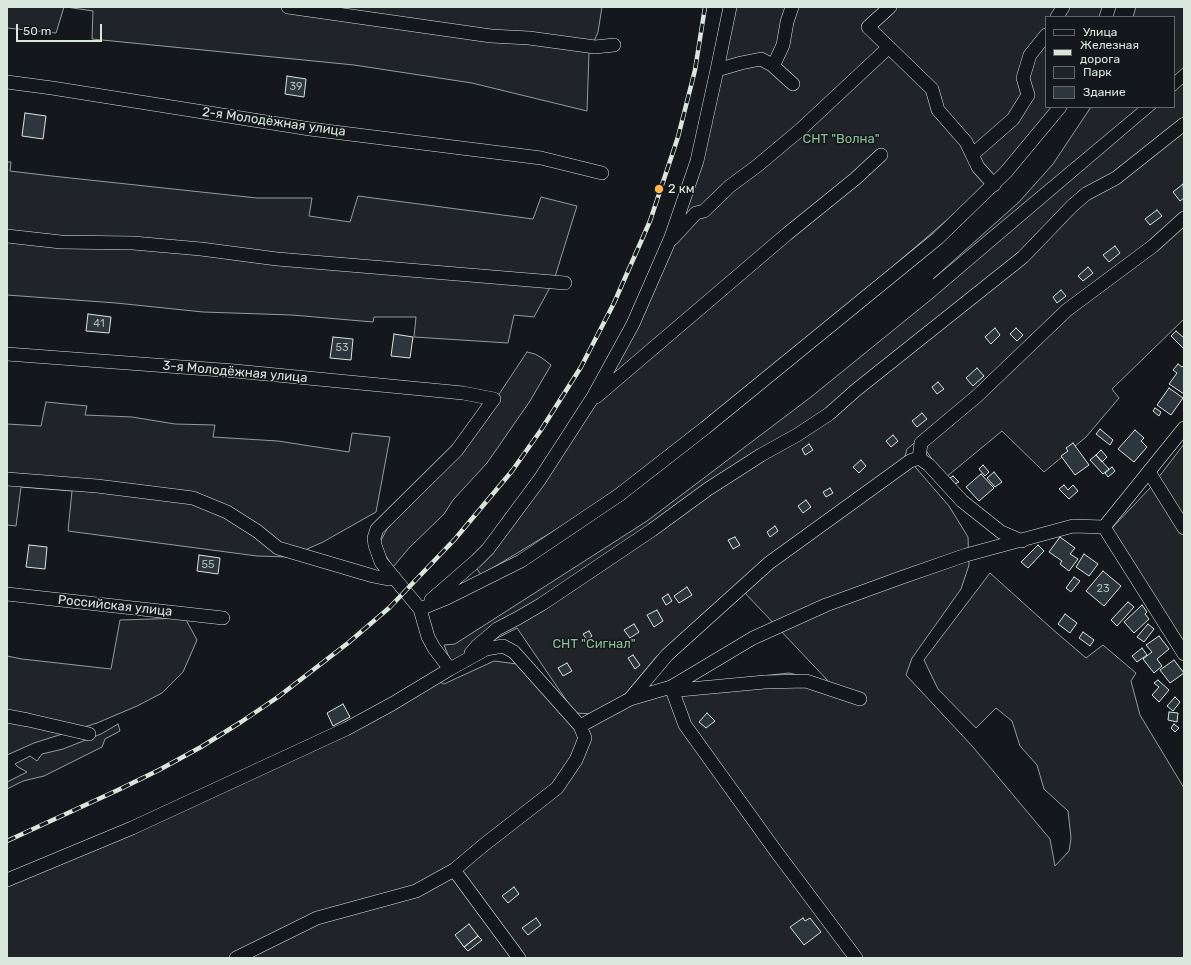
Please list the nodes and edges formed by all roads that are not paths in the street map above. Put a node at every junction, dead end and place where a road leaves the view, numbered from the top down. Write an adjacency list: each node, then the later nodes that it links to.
1 (288, 7): 8 (street)
2 (730, 7): 11 (street)
3 (792, 7): 10 (street)
4 (890, 7): 9 (street)
5 (1063, 7): 6 (street)
6 (1058, 16)
7 (1045, 36): 17 (street)
8 (614, 45)
9 (889, 47): 17 (street); 22 (street)
10 (772, 65): 11 (street); 13 (street)
11 (718, 70): 22 (street)
12 (7, 82): 18 (street, 2-я Молодёжная улица)
13 (793, 84)
14 (1059, 108): 19 (street)
15 (1184, 124): 38 (street)
16 (881, 155): 25 (street)
17 (972, 155): 19 (street)
18 (602, 173)
19 (994, 185): 35 (street)
20 (1184, 218): 27 (street)
21 (7, 236): 23 (street)
22 (668, 244): 25 (street)
23 (565, 283)
24 (7, 354): 33 (street, 3-я Молодёжная улица)
25 (589, 403): 35 (street)
26 (1184, 428): 28 (street)
27 (919, 458): 32 (street); 41 (street)
28 (1149, 472): 30 (street); 31 (street)
29 (7, 479): 33 (street)
30 (1104, 527): 32 (street); 37 (street)
31 (1184, 528)
32 (1022, 541): 40 (street)
33 (394, 578): 35 (street)
34 (7, 594): 36 (street, Российская улица)
35 (420, 609): 39 (street)
36 (223, 618)
37 (1184, 654)
38 (467, 660): 39 (street); 44 (street)
39 (450, 669): 47 (street)
40 (671, 687): 41 (street); 42 (street); 50 (street)
41 (630, 699): 44 (street)
42 (860, 699)
43 (7, 716): 45 (street)
44 (580, 726): 46 (street)
45 (89, 734)
46 (454, 870): 48 (street); 49 (street)
47 (7, 880)
48 (236, 958)
49 (519, 958)
50 (856, 958)

